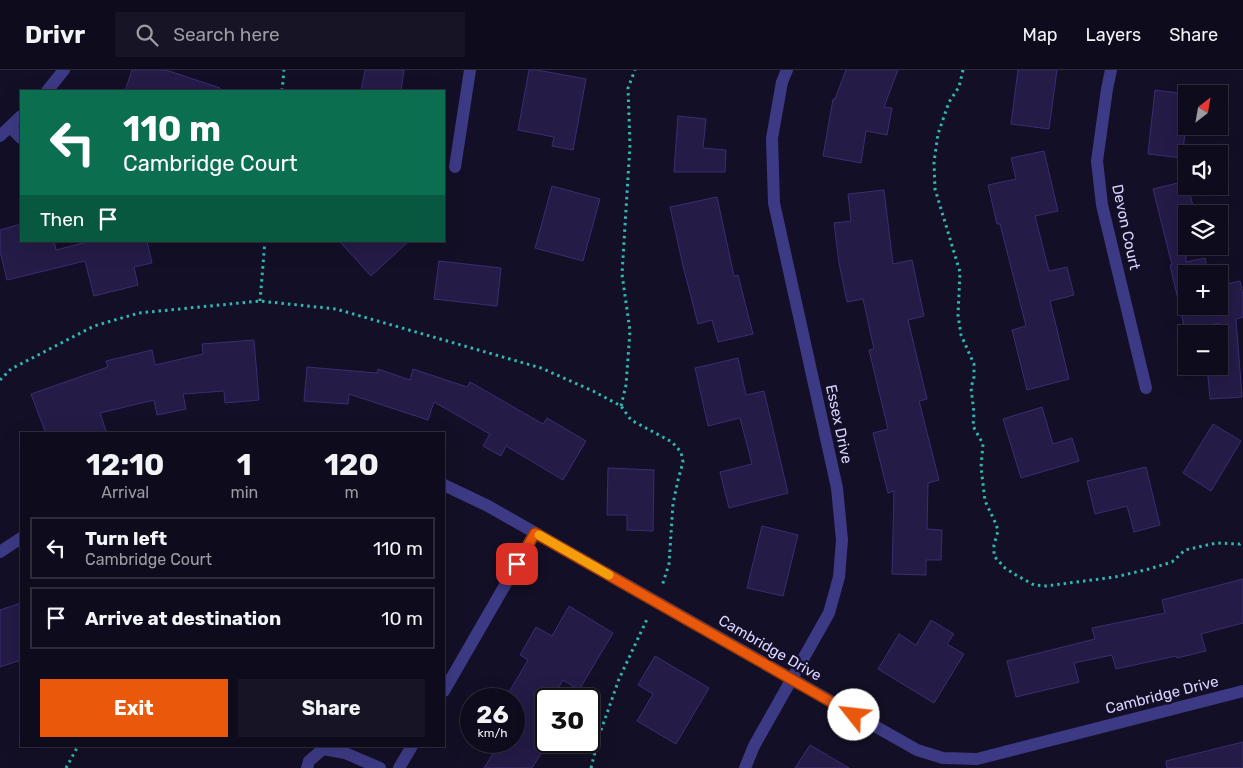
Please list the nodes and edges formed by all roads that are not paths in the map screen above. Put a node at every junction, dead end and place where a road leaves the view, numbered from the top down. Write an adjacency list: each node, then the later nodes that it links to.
1 (64, 70): 5 (street)
2 (470, 70): 10 (street)
3 (787, 70): 16 (street, Essex Drive)
4 (1111, 70): 11 (street, Devon Court)
5 (52, 89)
6 (20, 117): 7 (street)
7 (10, 127): 8 (street); 9 (street)
8 (0, 136)
9 (20, 137)
10 (455, 167)
11 (1146, 388)
12 (445, 485): 13 (street, Cambridge Drive)
13 (535, 533): 16 (street, Cambridge Drive); 17 (street)
14 (20, 539): 15 (street)
15 (0, 552)
16 (791, 680): 18 (street, Cambridge Drive); 23 (street, Essex Drive)
17 (445, 689)
18 (1243, 691)
19 (411, 747): 22 (street)
20 (308, 768): 21 (street)
21 (380, 768)
22 (399, 768)
23 (745, 768)

